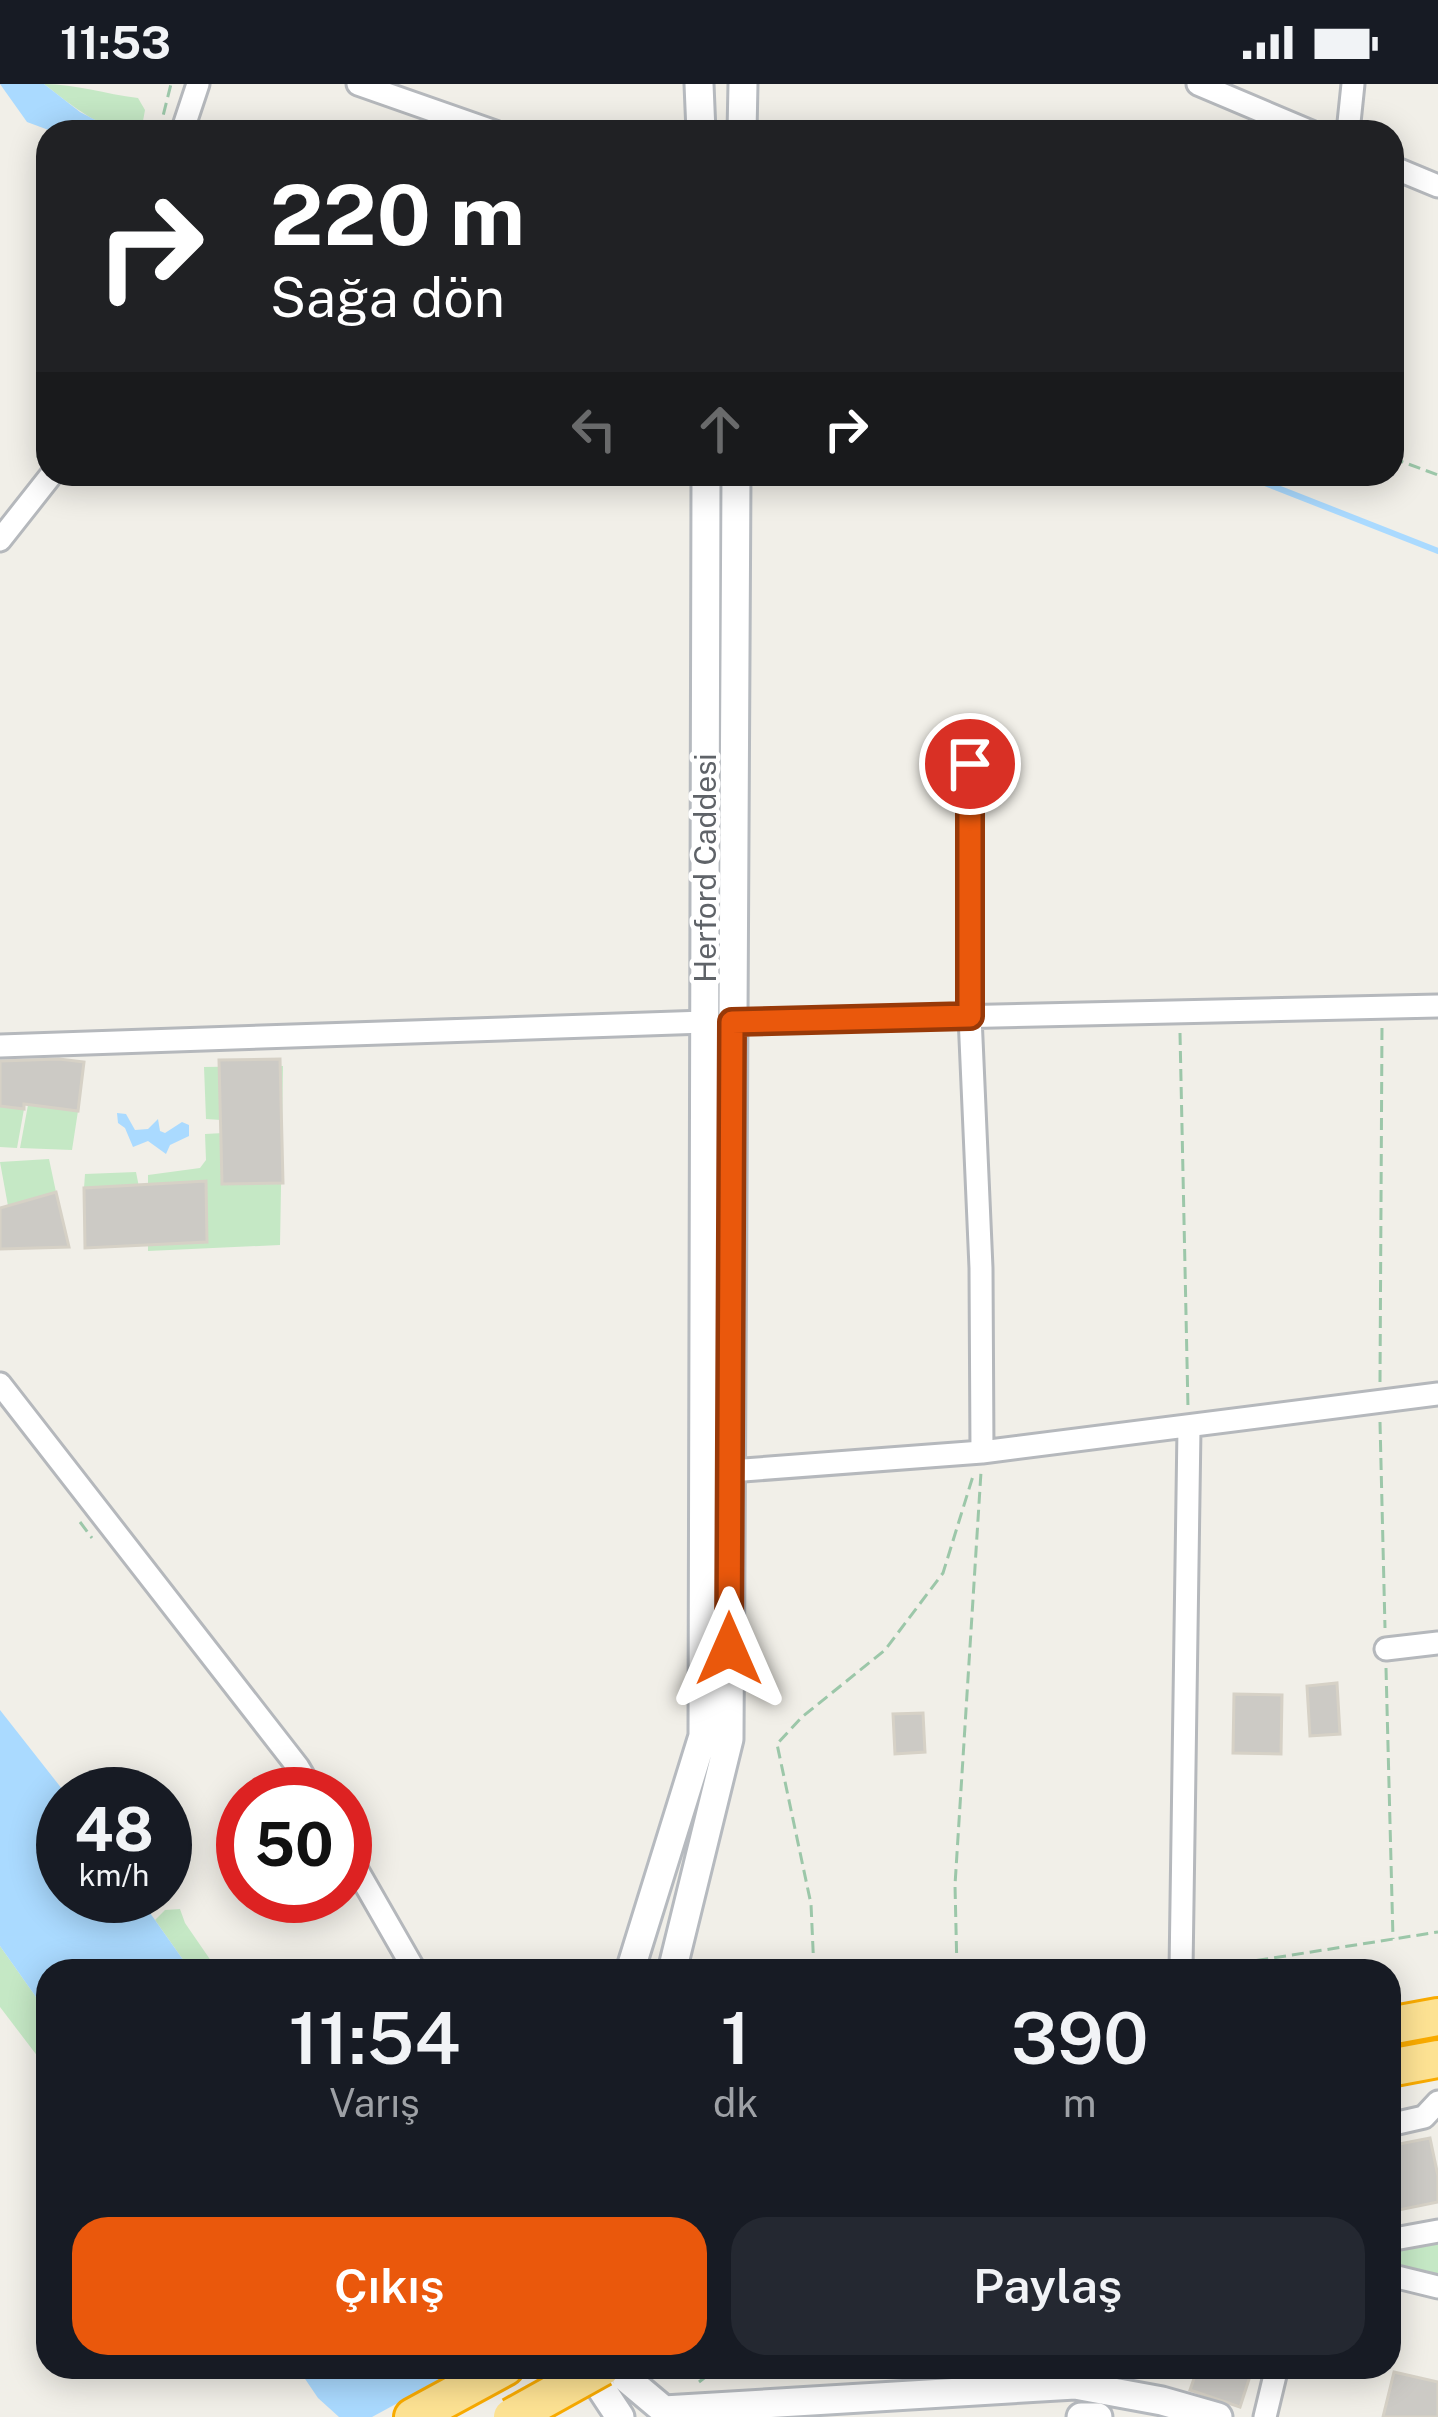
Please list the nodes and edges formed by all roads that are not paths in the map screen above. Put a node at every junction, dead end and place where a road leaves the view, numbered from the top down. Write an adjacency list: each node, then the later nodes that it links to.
1 (198, 84): 7 (street)
2 (358, 84): 8 (street)
3 (699, 84): 9 (main road)
4 (742, 84): 10 (main road)
5 (1198, 84): 11 (street)
6 (1354, 84): 12 (street)
7 (186, 120)
8 (461, 120)
9 (700, 120)
10 (742, 120)
11 (1283, 120)
12 (1350, 120)
13 (1404, 171): 14 (street)
14 (1438, 186)
15 (36, 483): 18 (street)
16 (706, 486): 22 (main road, Herford Caddesi)
17 (736, 486): 22 (main road, Herford Caddesi)
18 (0, 540)
19 (970, 764): 21 (street)
20 (1438, 1006): 21 (street)
21 (970, 1016): 22 (street); 27 (street)
22 (719, 1022): 23 (street); 28 (main road, Herford Caddesi); 34 (main road, Herford Caddesi)
23 (0, 1046)
24 (0, 1384): 31 (street)
25 (1438, 1394): 26 (street)
26 (1189, 1427): 27 (street); 36 (street)
27 (982, 1452): 28 (street)
28 (730, 1471): 35 (main road, Herford Caddesi)
29 (1438, 1642): 30 (street)
30 (1386, 1649)
31 (298, 1767)
32 (372, 1896): 33 (street)
33 (408, 1959)
34 (635, 1959)
35 (675, 1959)
36 (1185, 1959)
37 (1438, 2017): 38 (highway)
38 (1401, 2024)
39 (1401, 2068): 40 (highway)
40 (1436, 2069)
41 (1438, 2102): 42 (street)
42 (1401, 2122)
43 (1438, 2231): 44 (street)
44 (1401, 2238)
45 (1401, 2278): 46 (street)
46 (1438, 2287)
47 (483, 2379): 54 (highway)
48 (580, 2379): 55 (highway, bridge)
49 (595, 2379): 56 (main road)
50 (627, 2379): 51 (main road)
51 (1039, 2379)
52 (1085, 2379): 59 (main road)
53 (1274, 2379): 60 (street)
54 (413, 2417)
55 (512, 2417)
56 (620, 2417)
57 (1081, 2417): 58 (main road)
58 (1095, 2417)
59 (1219, 2417)
60 (1265, 2417)

